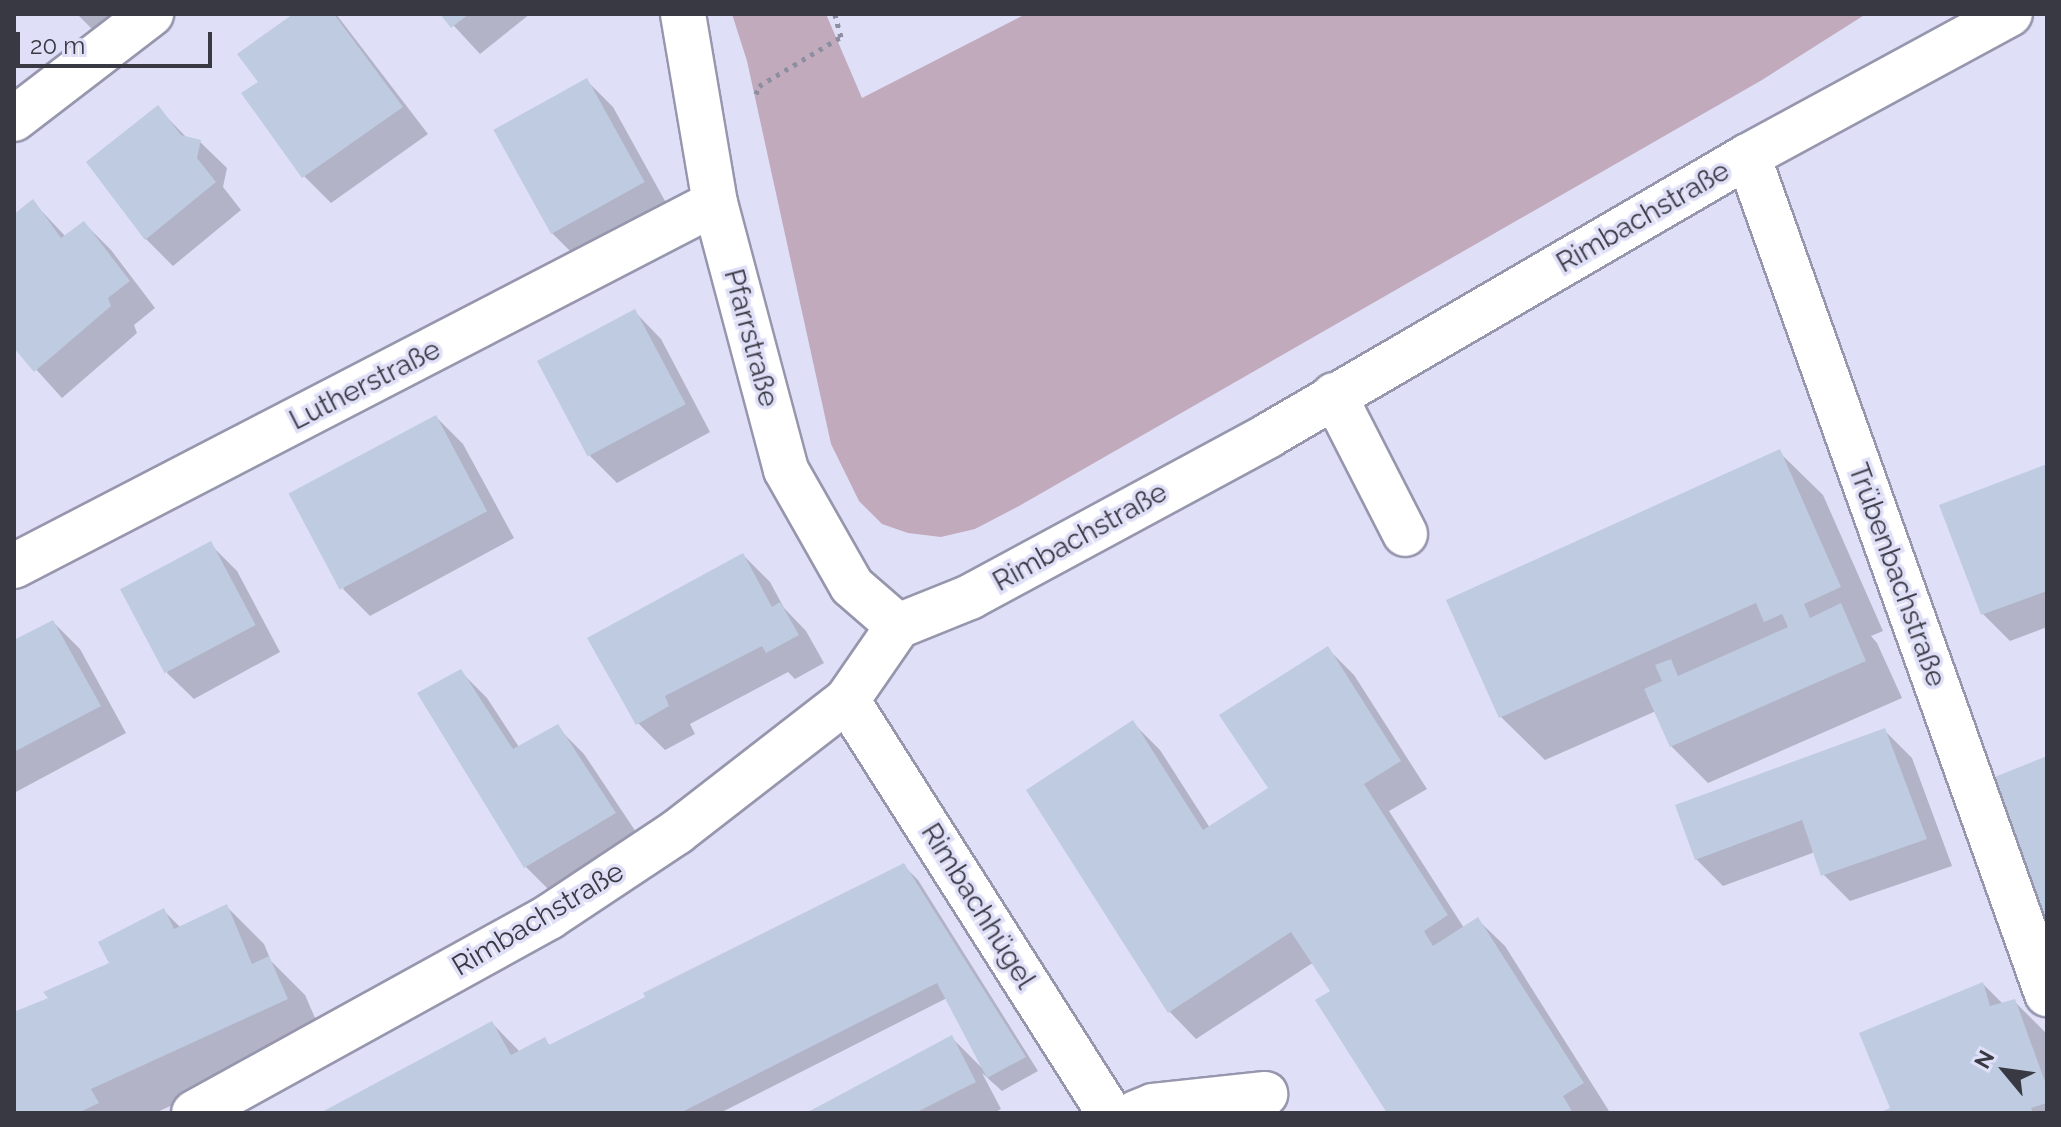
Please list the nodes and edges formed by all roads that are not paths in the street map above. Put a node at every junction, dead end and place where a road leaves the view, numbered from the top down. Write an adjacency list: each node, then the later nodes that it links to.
1 (151, 14): 4 (street)
2 (683, 14): 6 (street, Pfarrstraße)
3 (2010, 14): 5 (street, Rimbachstraße)
4 (14, 119)
5 (1748, 156): 7 (street, Rimbachstraße); 12 (street, Trübenbachstraße)
6 (715, 203): 9 (street, Lutherstraße); 10 (street, Pfarrstraße)
7 (1334, 395): 8 (street); 10 (street, Rimbachstraße)
8 (1405, 534)
9 (14, 566)
10 (898, 626): 11 (street, Rimbachstraße)
11 (847, 700): 14 (street, Rimbachstraße); 15 (street, Rimbachhügel)
12 (2047, 994)
13 (1265, 1094): 16 (street)
14 (194, 1113)
15 (1109, 1113)
16 (1136, 1113)

